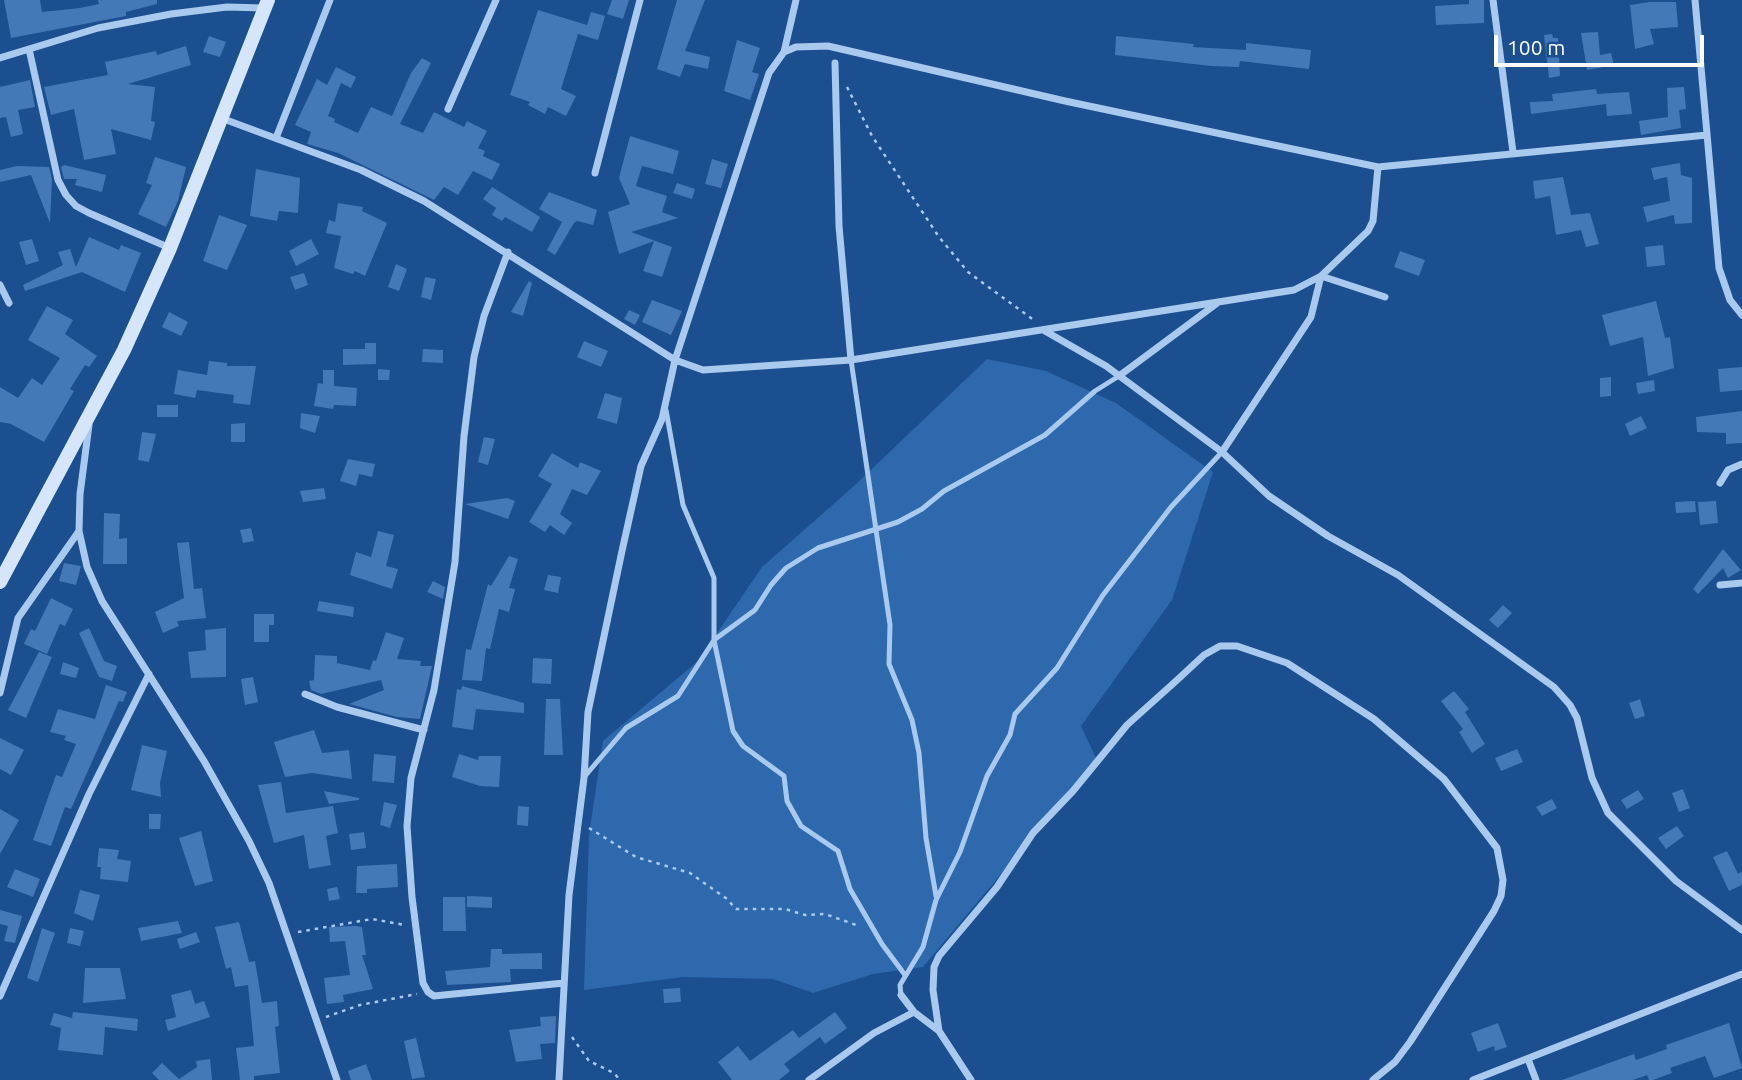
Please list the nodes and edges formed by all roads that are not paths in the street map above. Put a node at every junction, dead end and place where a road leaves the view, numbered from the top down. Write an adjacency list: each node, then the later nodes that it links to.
1 (330, 0): 15 (street)
2 (496, 0): 12 (street)
3 (640, 0): 18 (street)
4 (796, 0): 9 (street)
5 (1493, 0): 16 (street)
6 (1695, 0): 14 (street)
7 (267, 4): 8 (street); 13 (main road)
8 (29, 50): 10 (street); 19 (street)
9 (784, 52): 17 (street); 29 (street)
10 (0, 58)
11 (835, 63): 28 (street)
12 (448, 109)
13 (221, 118): 15 (street); 19 (main road)
14 (1707, 135): 16 (street); 26 (street)
15 (276, 138): 20 (street)
16 (1513, 152): 17 (street)
17 (1378, 167): 21 (street)
18 (595, 173)
19 (170, 248): 32 (main road)
20 (508, 252): 29 (street); 45 (street)
21 (1321, 276): 23 (street); 25 (street); 33 (street)
22 (0, 285): 24 (street)
23 (1385, 297)
24 (9, 303)
25 (1216, 303): 27 (street); 30 (street)
26 (1742, 315)
27 (1044, 331): 28 (street); 30 (street)
28 (851, 359): 29 (street); 36 (lane)
29 (675, 360): 31 (street)
30 (1119, 376): 33 (street); 36 (lane)
31 (665, 407): 41 (lane); 46 (street)
32 (90, 417): 37 (street); 38 (main road)
33 (1222, 452): 47 (lane); 48 (street)
34 (1742, 464): 35 (street)
35 (1720, 483)
36 (877, 529): 41 (lane); 47 (lane)
37 (79, 531): 42 (street); 43 (street)
38 (0, 582)
39 (1742, 583): 40 (street)
40 (1720, 585)
41 (714, 640): 46 (lane); 50 (lane)
42 (149, 674): 53 (street); 57 (street)
43 (0, 693)
44 (304, 694): 45 (street)
45 (424, 730): 51 (street)
46 (584, 778): 51 (street)
47 (936, 900): 50 (lane)
48 (1742, 930)
49 (1742, 974): 56 (street)
50 (905, 975): 52 (lane)
51 (564, 983): 58 (street)
52 (901, 995): 54 (street)
53 (0, 996)
54 (914, 1012): 55 (street); 59 (street)
55 (939, 1031): 60 (street); 61 (street)
56 (1528, 1059): 62 (street); 63 (street)
57 (337, 1080)
58 (559, 1080)
59 (809, 1080)
60 (971, 1080)
61 (1373, 1080)
62 (1473, 1080)
63 (1536, 1080)

